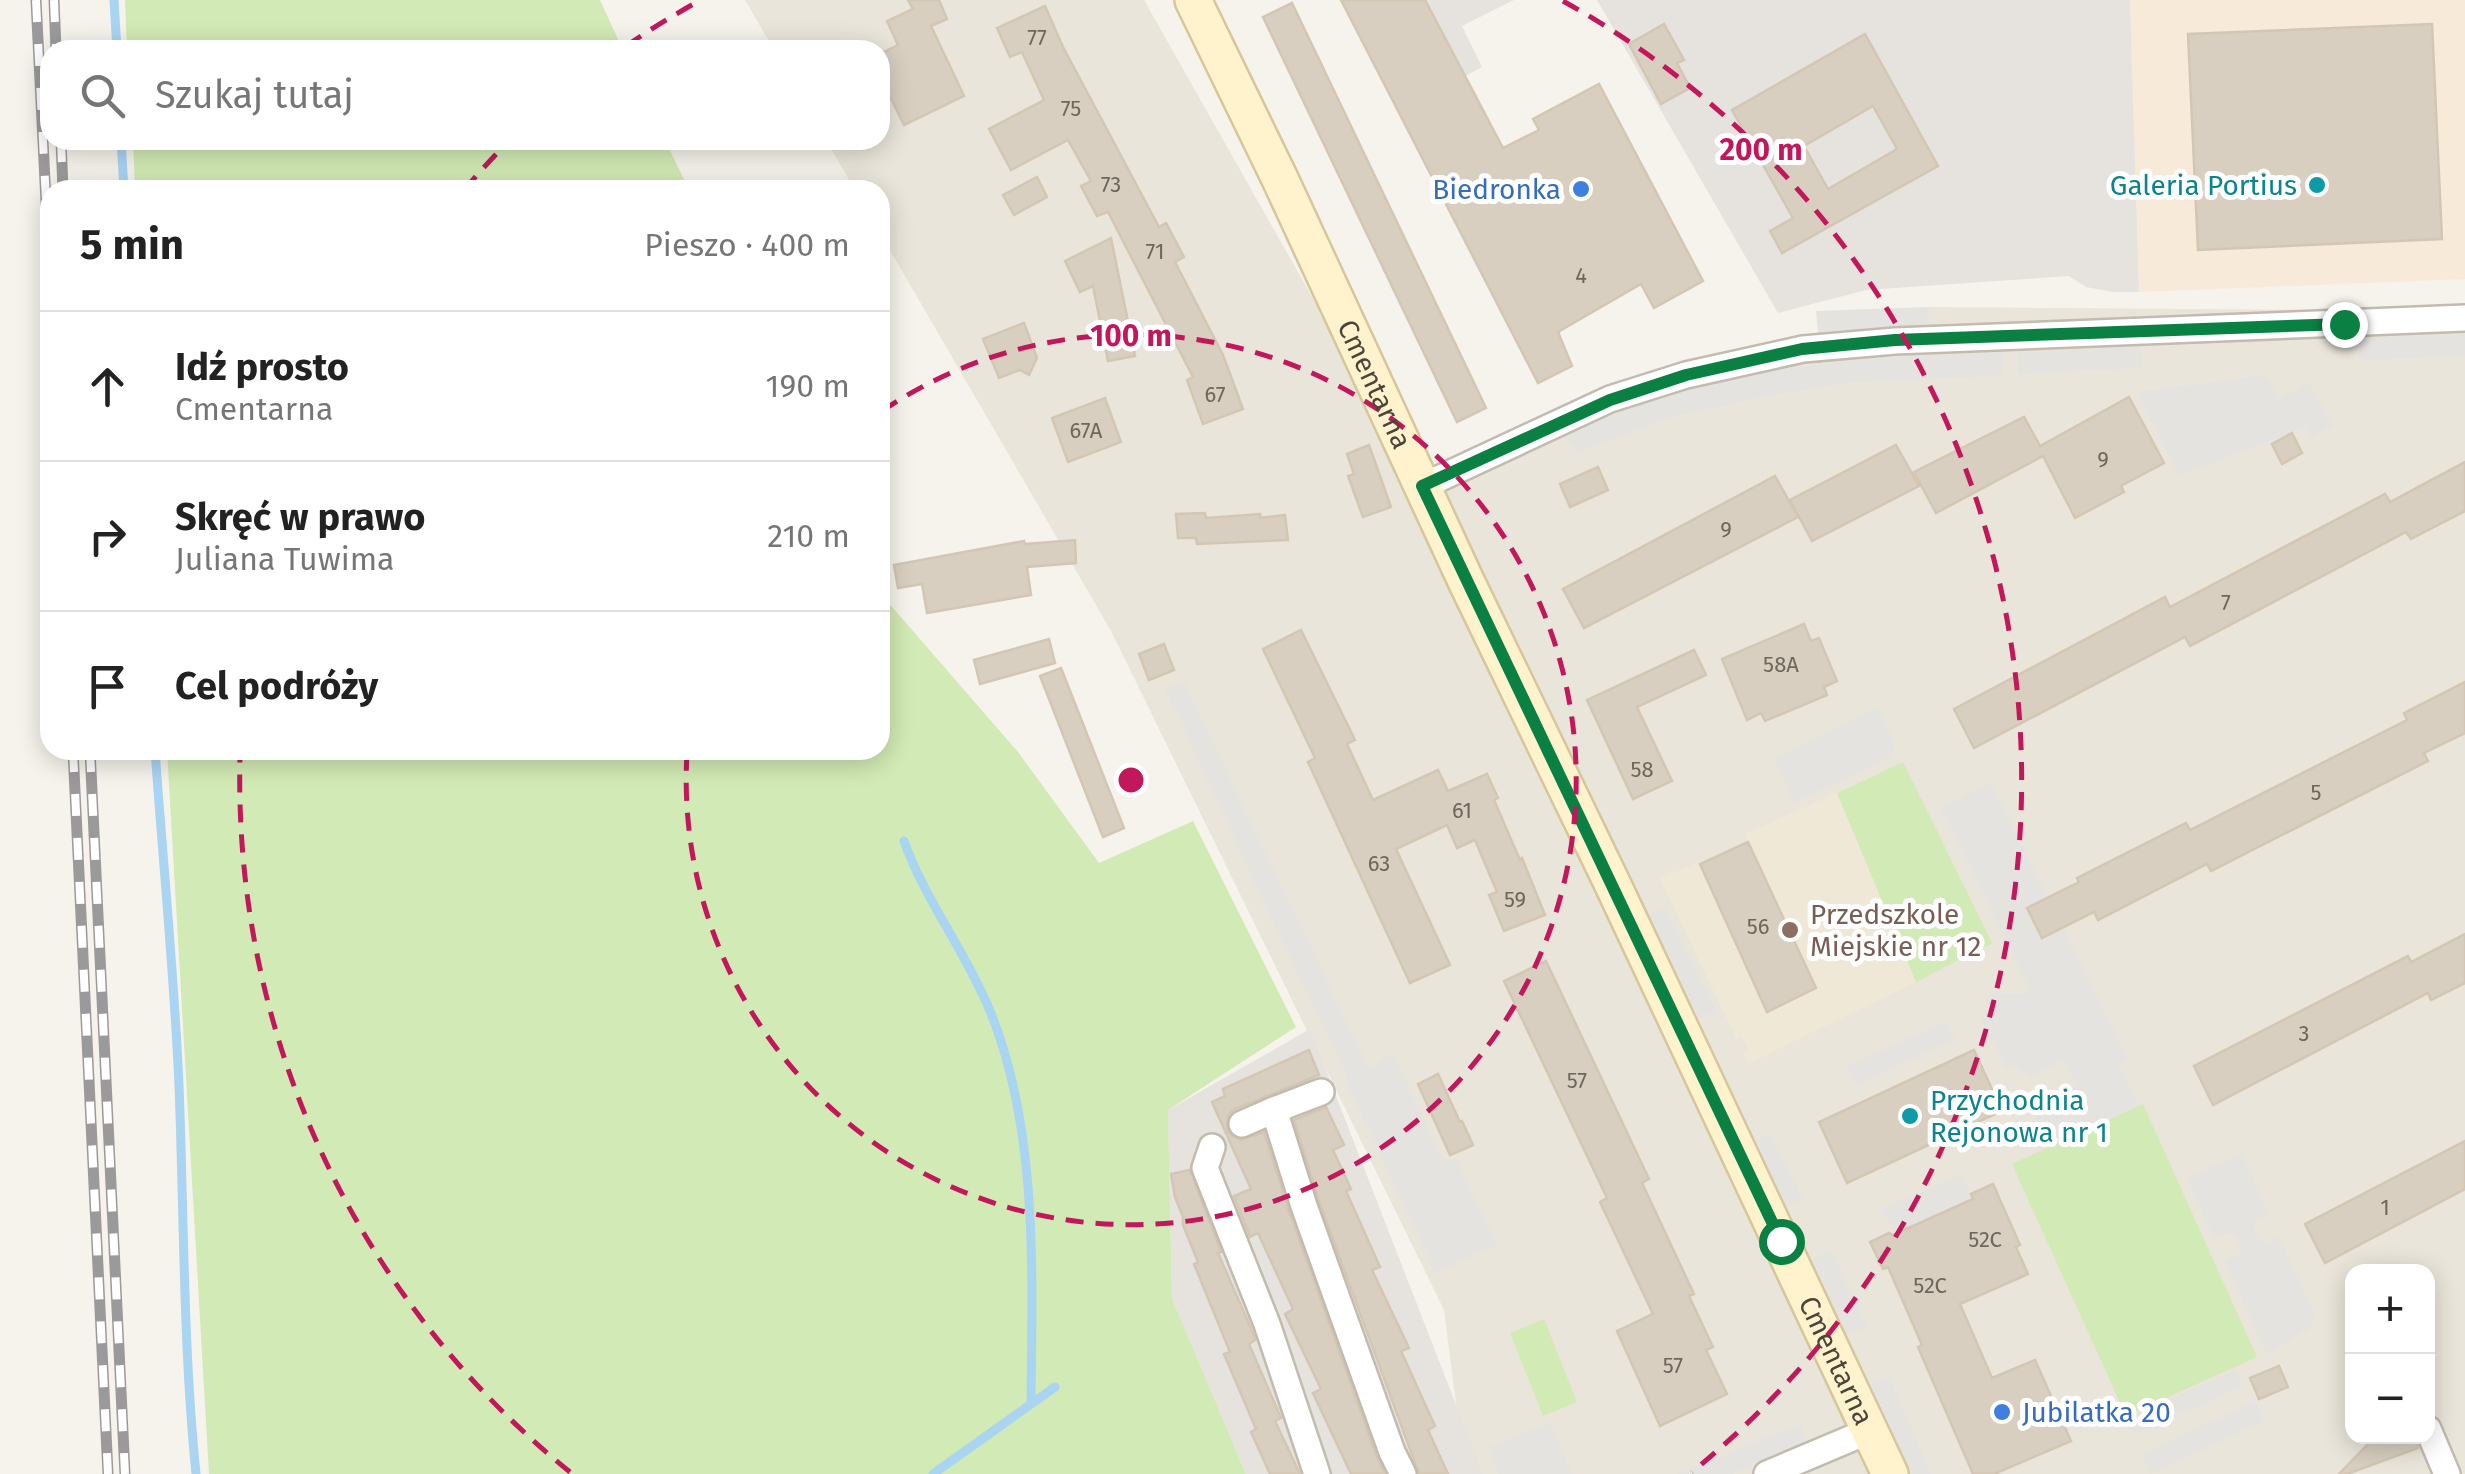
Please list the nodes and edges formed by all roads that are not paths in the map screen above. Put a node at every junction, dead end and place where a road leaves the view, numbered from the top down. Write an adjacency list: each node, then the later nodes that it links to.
1 (1192, 0): 3 (street, Cmentarna)
2 (2465, 318): 3 (street)
3 (1422, 486): 8 (street, Cmentarna)
4 (1321, 1092): 5 (street)
5 (1274, 1110): 6 (street); 11 (street)
6 (1242, 1124)
7 (1212, 1147): 10 (street)
8 (1871, 1430): 12 (street); 13 (street, Cmentarna)
9 (2434, 1444): 14 (street)
10 (1317, 1474)
11 (1403, 1474)
12 (1767, 1474)
13 (1890, 1474)
14 (2447, 1474)

